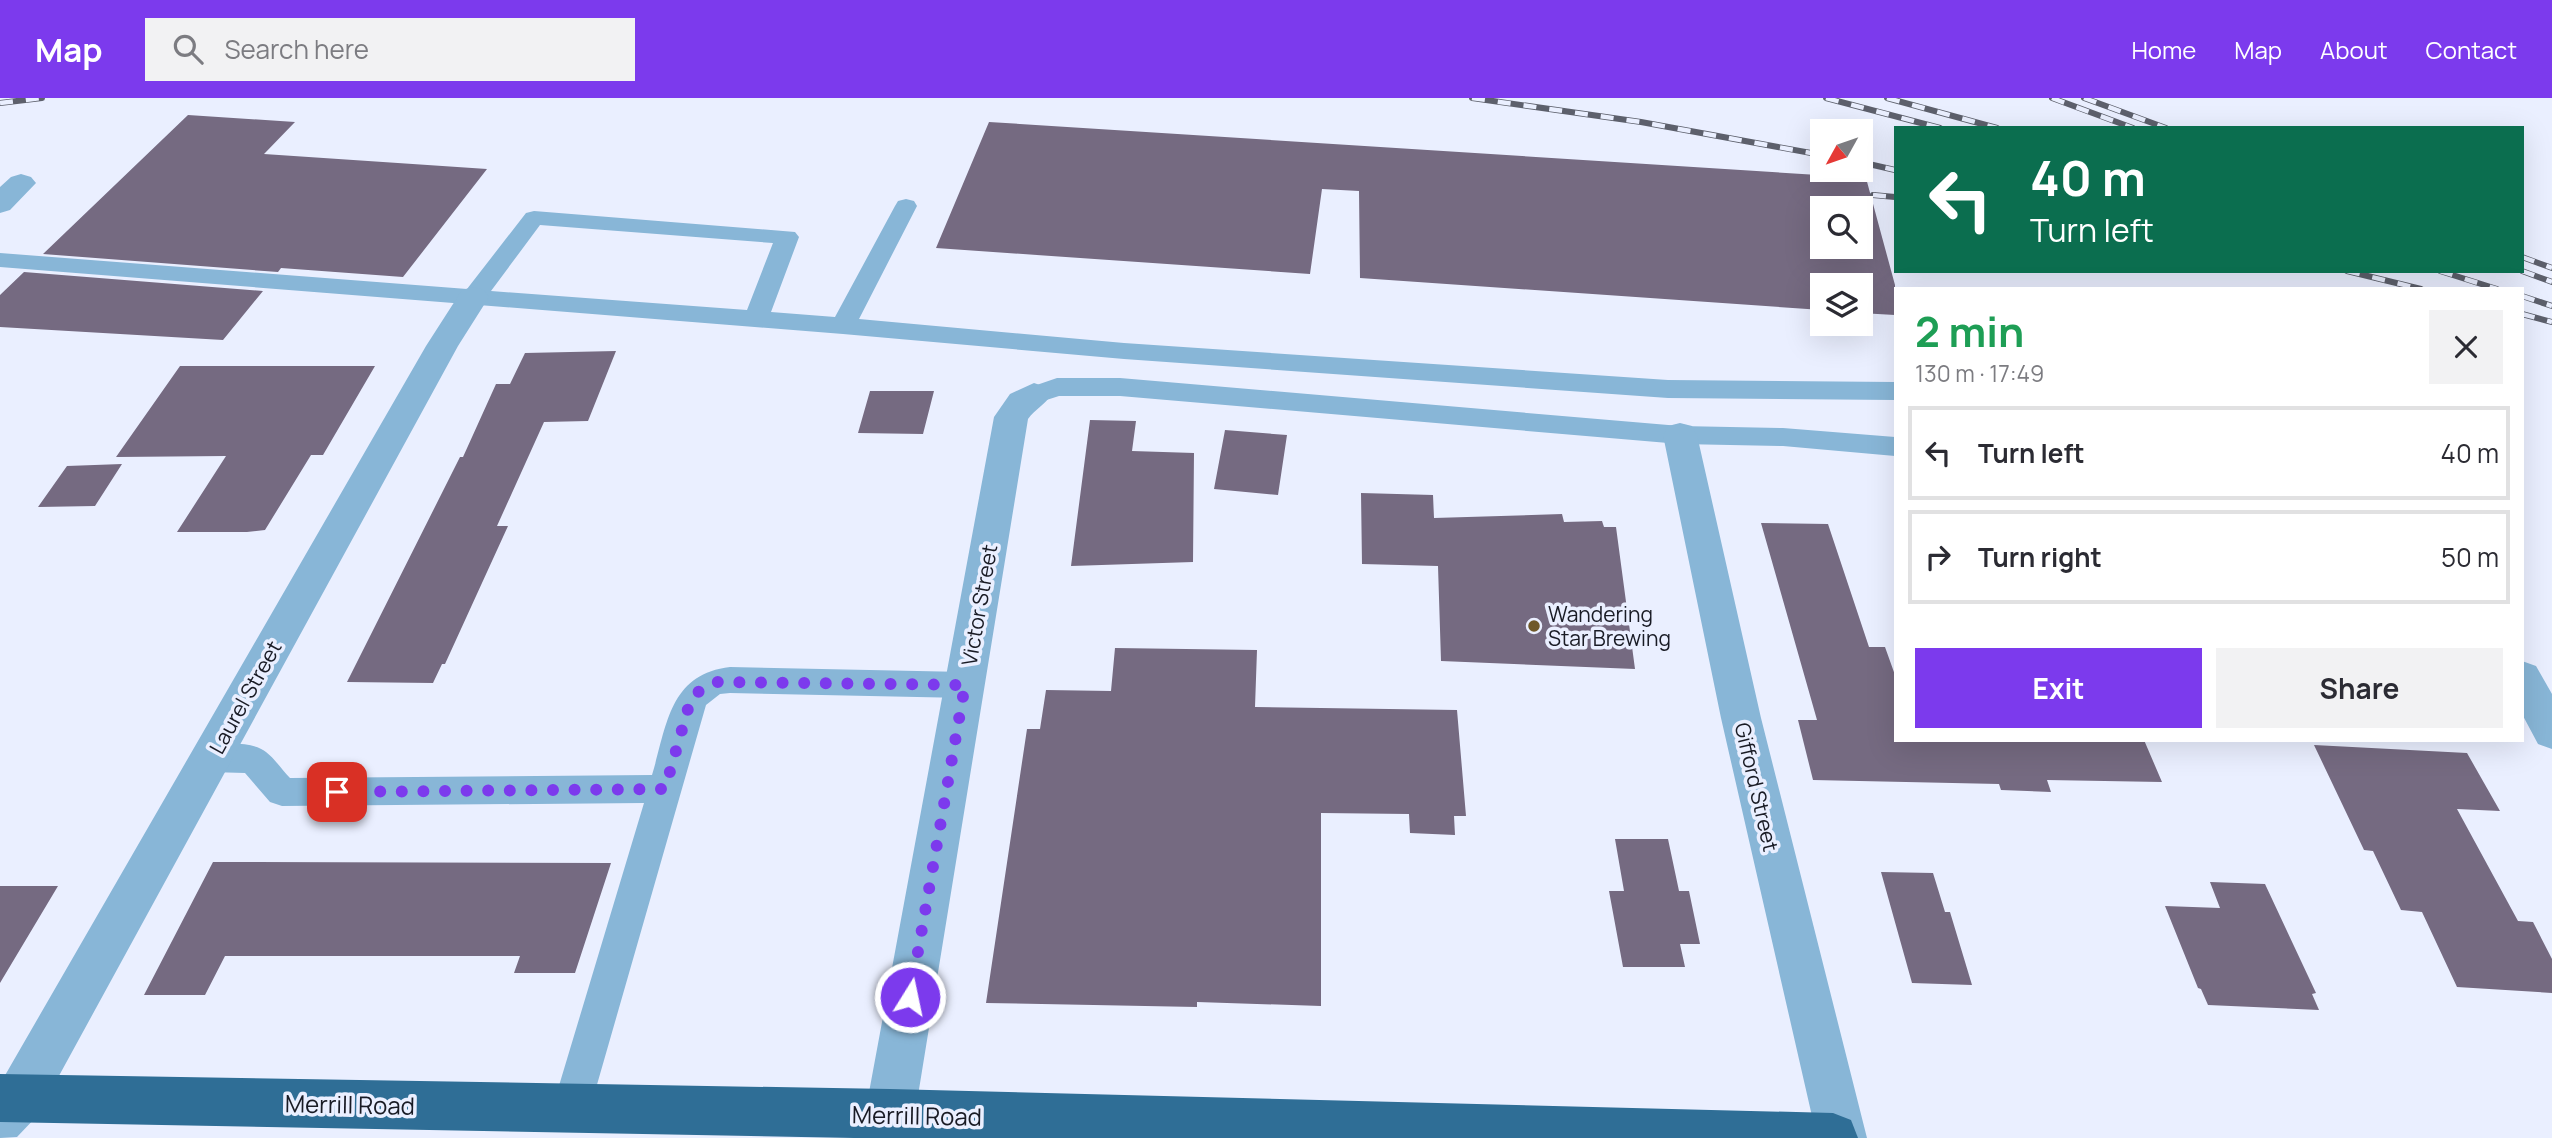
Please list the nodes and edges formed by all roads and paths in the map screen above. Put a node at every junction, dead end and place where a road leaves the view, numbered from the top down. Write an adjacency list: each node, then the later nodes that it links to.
1 (21, 183): 2 (street)
2 (0, 204)
3 (906, 206): 7 (lane)
4 (0, 260): 5 (lane)
5 (473, 297): 6 (lane); 6 (lane); 15 (street, Laurel Street)
6 (756, 319): 7 (lane)
7 (843, 326): 8 (lane)
8 (1894, 391)
9 (1034, 395): 10 (lane); 13 (street, Victor Street)
10 (1680, 435): 11 (lane); 21 (street, Gifford Street)
11 (1894, 447)
12 (2524, 681): 14 (street)
13 (965, 685): 16 (lane); 19 (street, Victor Street)
14 (2552, 732)
15 (210, 758): 16 (lane); 17 (street, Laurel Street)
16 (665, 789): 18 (lane)
17 (7, 1106): 18 (highway, Merrill Road)
18 (571, 1108): 19 (highway, Merrill Road)
19 (890, 1114): 20 (highway, Merrill Road)
20 (1833, 1138)
21 (1842, 1138)

